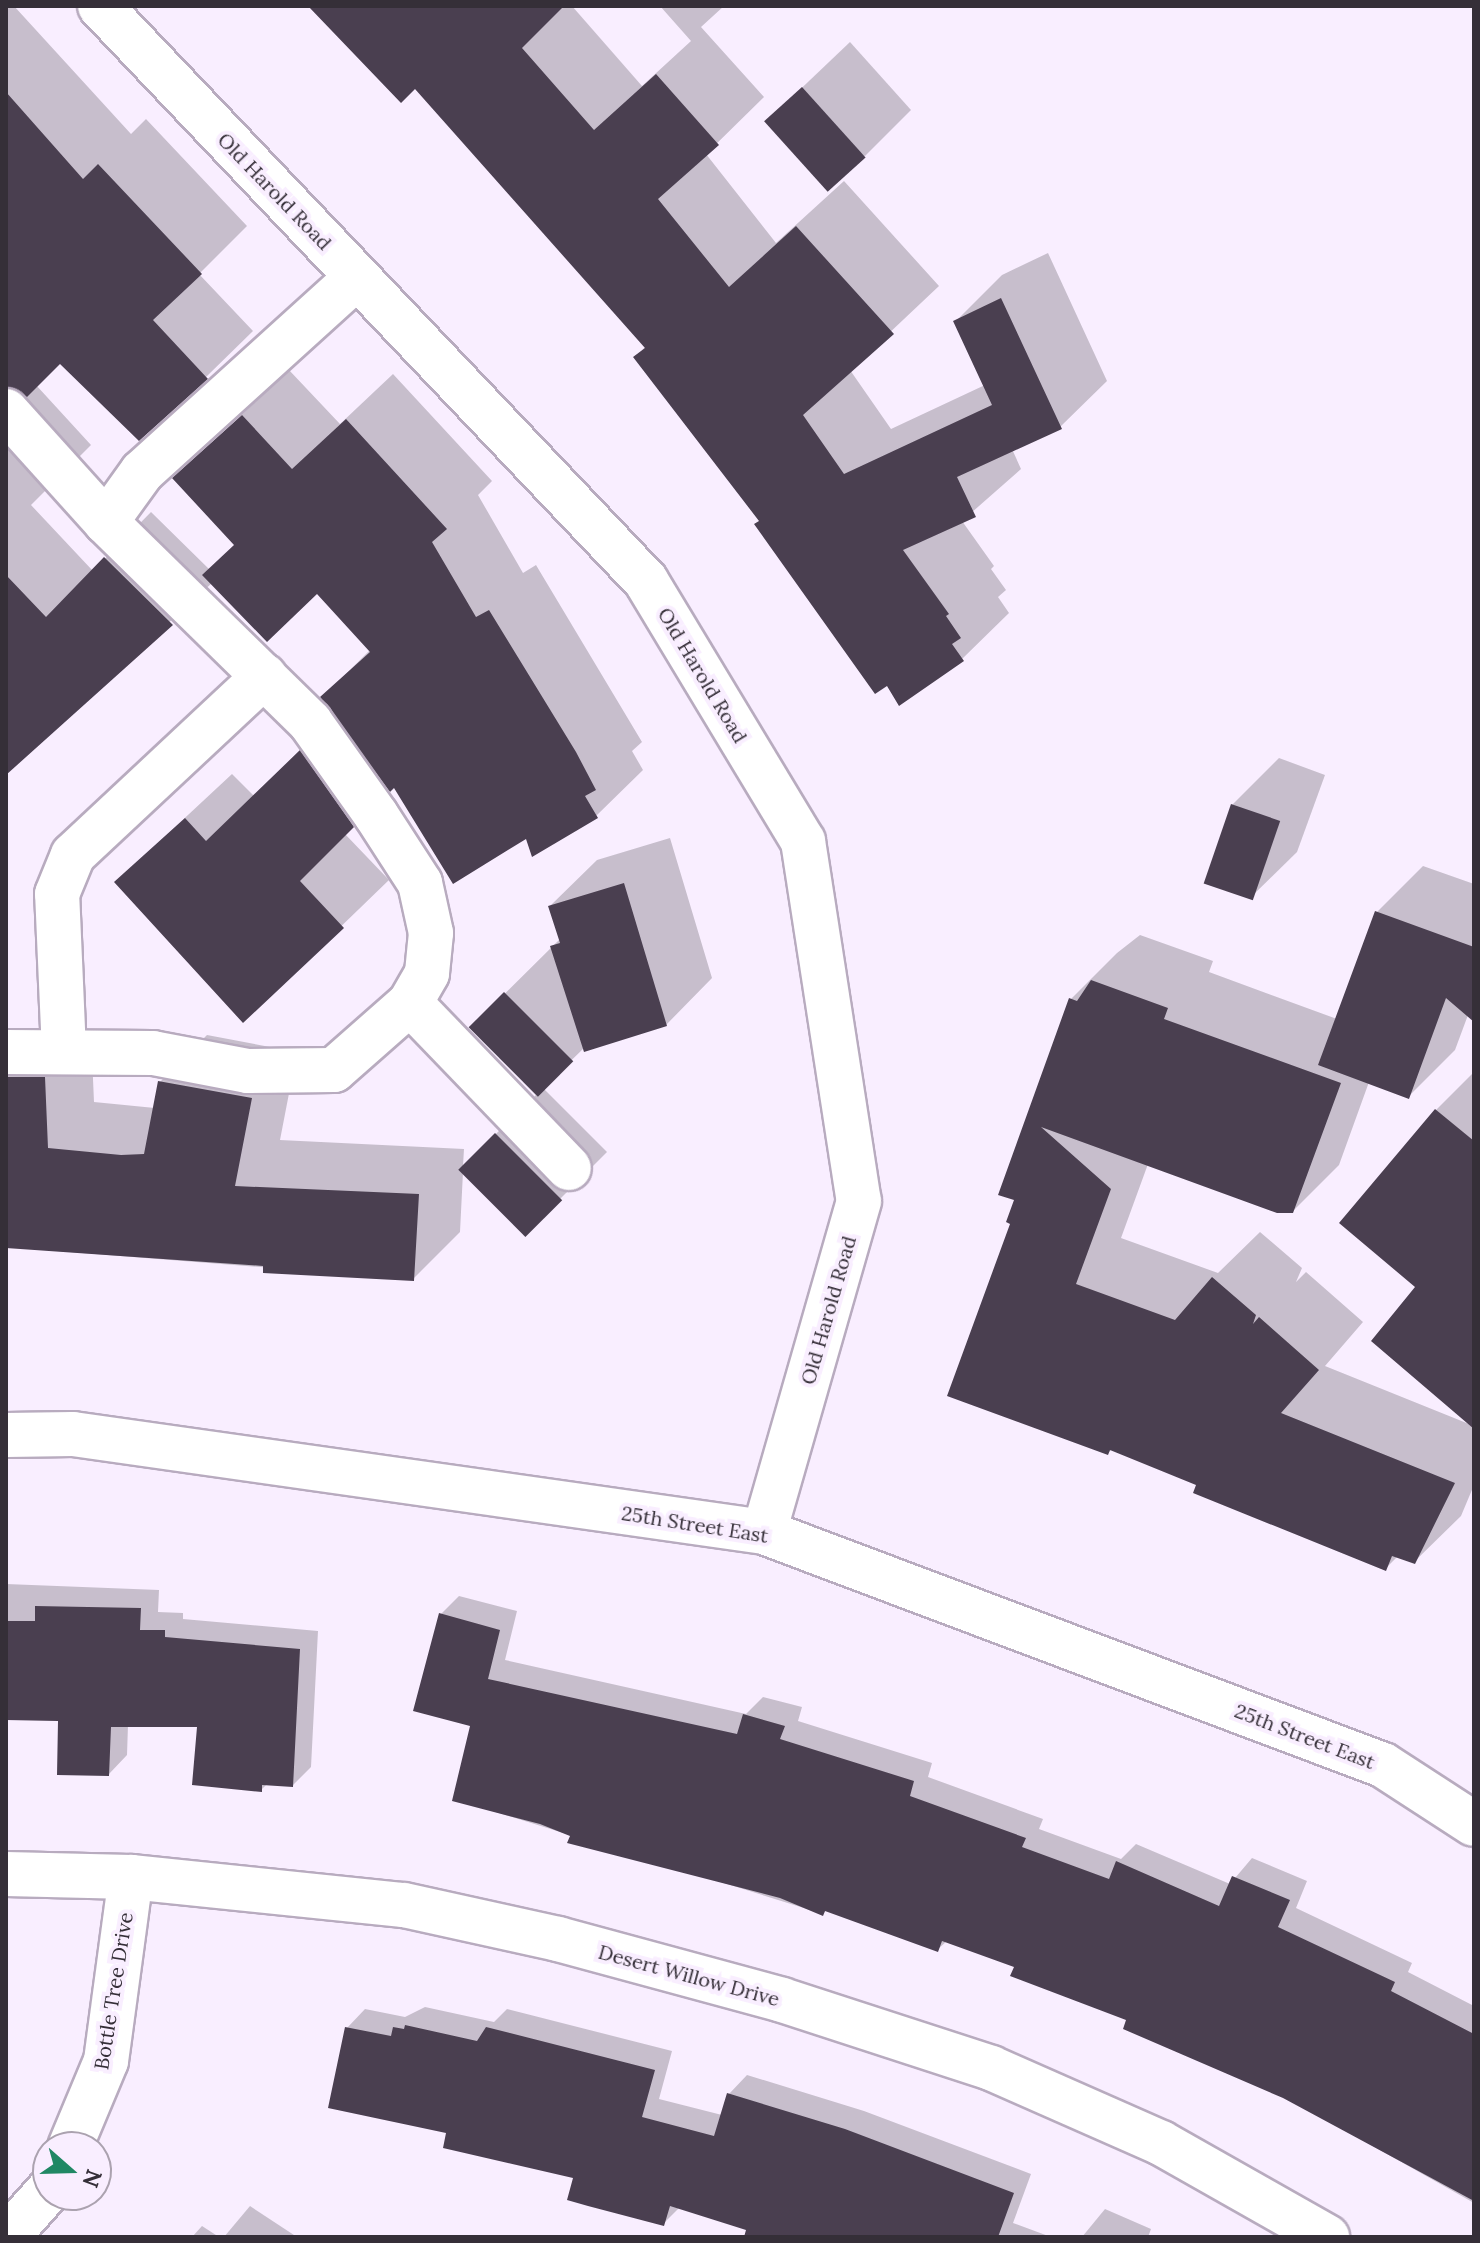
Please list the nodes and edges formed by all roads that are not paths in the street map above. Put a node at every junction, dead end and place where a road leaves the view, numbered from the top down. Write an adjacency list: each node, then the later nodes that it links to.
1 (100, 6): 2 (street, Old Harold Road)
2 (357, 277): 4 (street); 11 (street, Old Harold Road)
3 (6, 411): 4 (street)
4 (106, 522): 5 (street)
5 (264, 676): 6 (street); 8 (street)
6 (410, 1003): 8 (street); 9 (street)
7 (6, 1052): 8 (street)
8 (64, 1052)
9 (569, 1168)
10 (6, 1435): 11 (street, 25th Street East)
11 (764, 1532): 12 (street, 25th Street East)
12 (1474, 1824)
13 (6, 1874): 14 (street, Desert Willow Drive)
14 (131, 1877): 15 (street, Bottle Tree Drive); 18 (street, Desert Willow Drive)
15 (77, 2131)
16 (32, 2209): 17 (street)
17 (7, 2237)
18 (1327, 2237)

